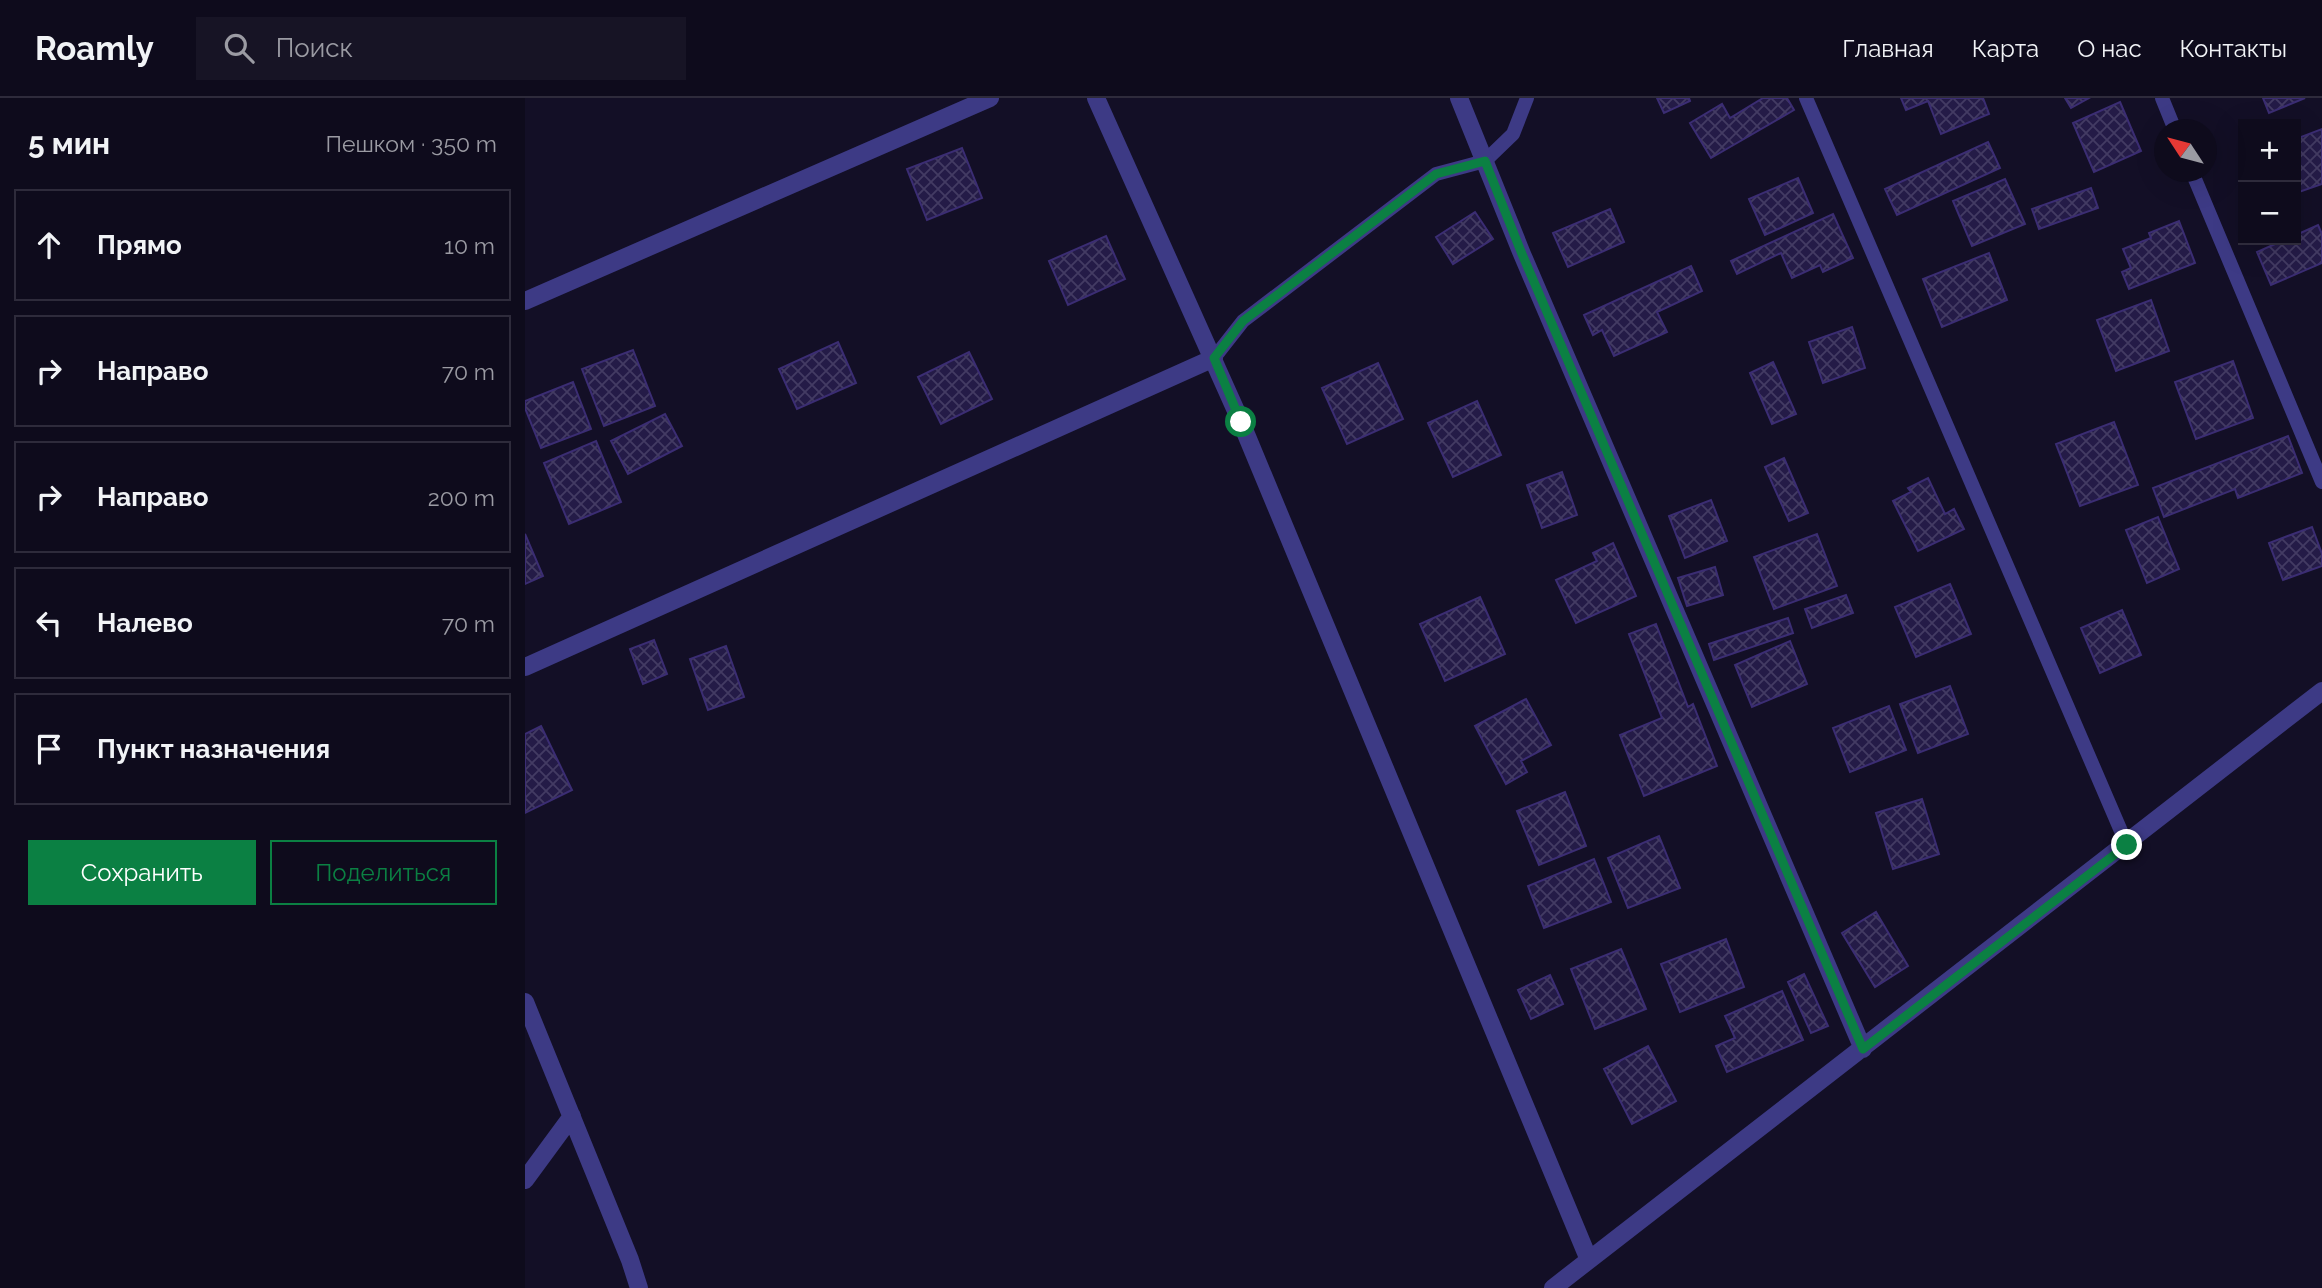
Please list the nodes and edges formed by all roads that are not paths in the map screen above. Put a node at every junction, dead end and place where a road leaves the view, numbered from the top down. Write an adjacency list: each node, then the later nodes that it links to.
1 (990, 98): 10 (street)
2 (1096, 98): 11 (street)
3 (1459, 98): 8 (street)
4 (1527, 98): 8 (lane)
5 (1806, 98): 15 (lane)
6 (2162, 98): 7 (lane)
7 (2171, 119)
8 (1485, 161): 11 (lane); 17 (street)
9 (2196, 182): 12 (lane)
10 (525, 301)
11 (1214, 358): 13 (street); 20 (street)
12 (2322, 482)
13 (525, 667)
14 (2322, 691): 15 (street)
15 (2127, 845): 17 (street)
16 (525, 1002): 18 (street)
17 (1863, 1049): 20 (street)
18 (572, 1116): 19 (street); 21 (street)
19 (525, 1181)
20 (1589, 1261): 22 (street)
21 (639, 1288)
22 (1553, 1288)

